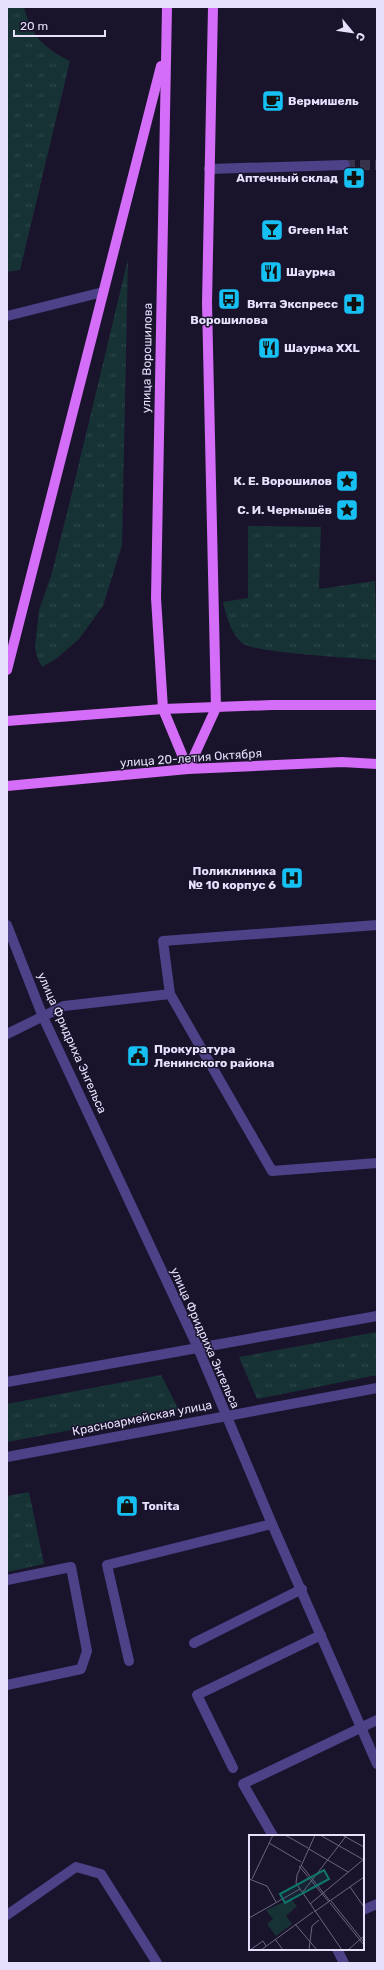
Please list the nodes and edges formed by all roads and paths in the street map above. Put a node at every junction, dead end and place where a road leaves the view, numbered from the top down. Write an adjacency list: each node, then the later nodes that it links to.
1 (166, 7): 3 (main road, улица Ворошилова)
2 (213, 7): 5 (main road)
3 (165, 48): 6 (main road); 11 (main road, улица Ворошилова)
4 (344, 165): 5 (street)
5 (209, 169): 10 (main road)
6 (103, 292): 7 (street); 8 (main road)
7 (7, 316)
8 (7, 670)
9 (377, 705): 10 (main road)
10 (216, 708): 11 (main road); 14 (main road)
11 (163, 709): 12 (main road); 14 (main road, улица Ворошилова)
12 (7, 721)
13 (377, 764): 14 (main road, улица 20-летия Октября)
14 (188, 769): 15 (main road, улица 20-летия Октября)
15 (7, 786)
16 (7, 925): 19 (street, улица Фридриха Энгельса)
17 (377, 925): 18 (street)
18 (170, 994): 19 (street); 21 (street)
19 (43, 1017): 20 (street); 23 (street, улица Фридриха Энгельса)
20 (7, 1034)
21 (377, 1163)
22 (377, 1316): 23 (street)
23 (198, 1348): 24 (street); 26 (street, улица Фридриха Энгельса)
24 (7, 1382)
25 (377, 1388): 26 (street, Красноармейская улица)
26 (226, 1416): 27 (street, Красноармейская улица); 28 (street, улица Фридриха Энгельса)
27 (7, 1457)
28 (272, 1524): 30 (street, улица Фридриха Энгельса); 33 (street)
29 (7, 1580): 34 (street)
30 (302, 1589): 31 (street, улица Фридриха Энгельса); 32 (street)
31 (321, 1634): 36 (street, улица Фридриха Энгельса); 38 (street)
32 (194, 1643)
33 (129, 1661)
34 (7, 1685)
35 (377, 1720): 36 (street)
36 (362, 1728): 37 (street, улица Фридриха Энгельса); 39 (street)
37 (377, 1764)
38 (233, 1768)
39 (272, 1835)
40 (377, 1904): 41 (street)
41 (364, 1910)
42 (7, 1915): 44 (street)
43 (338, 1950): 45 (street)
44 (157, 1963)
45 (344, 1963)

